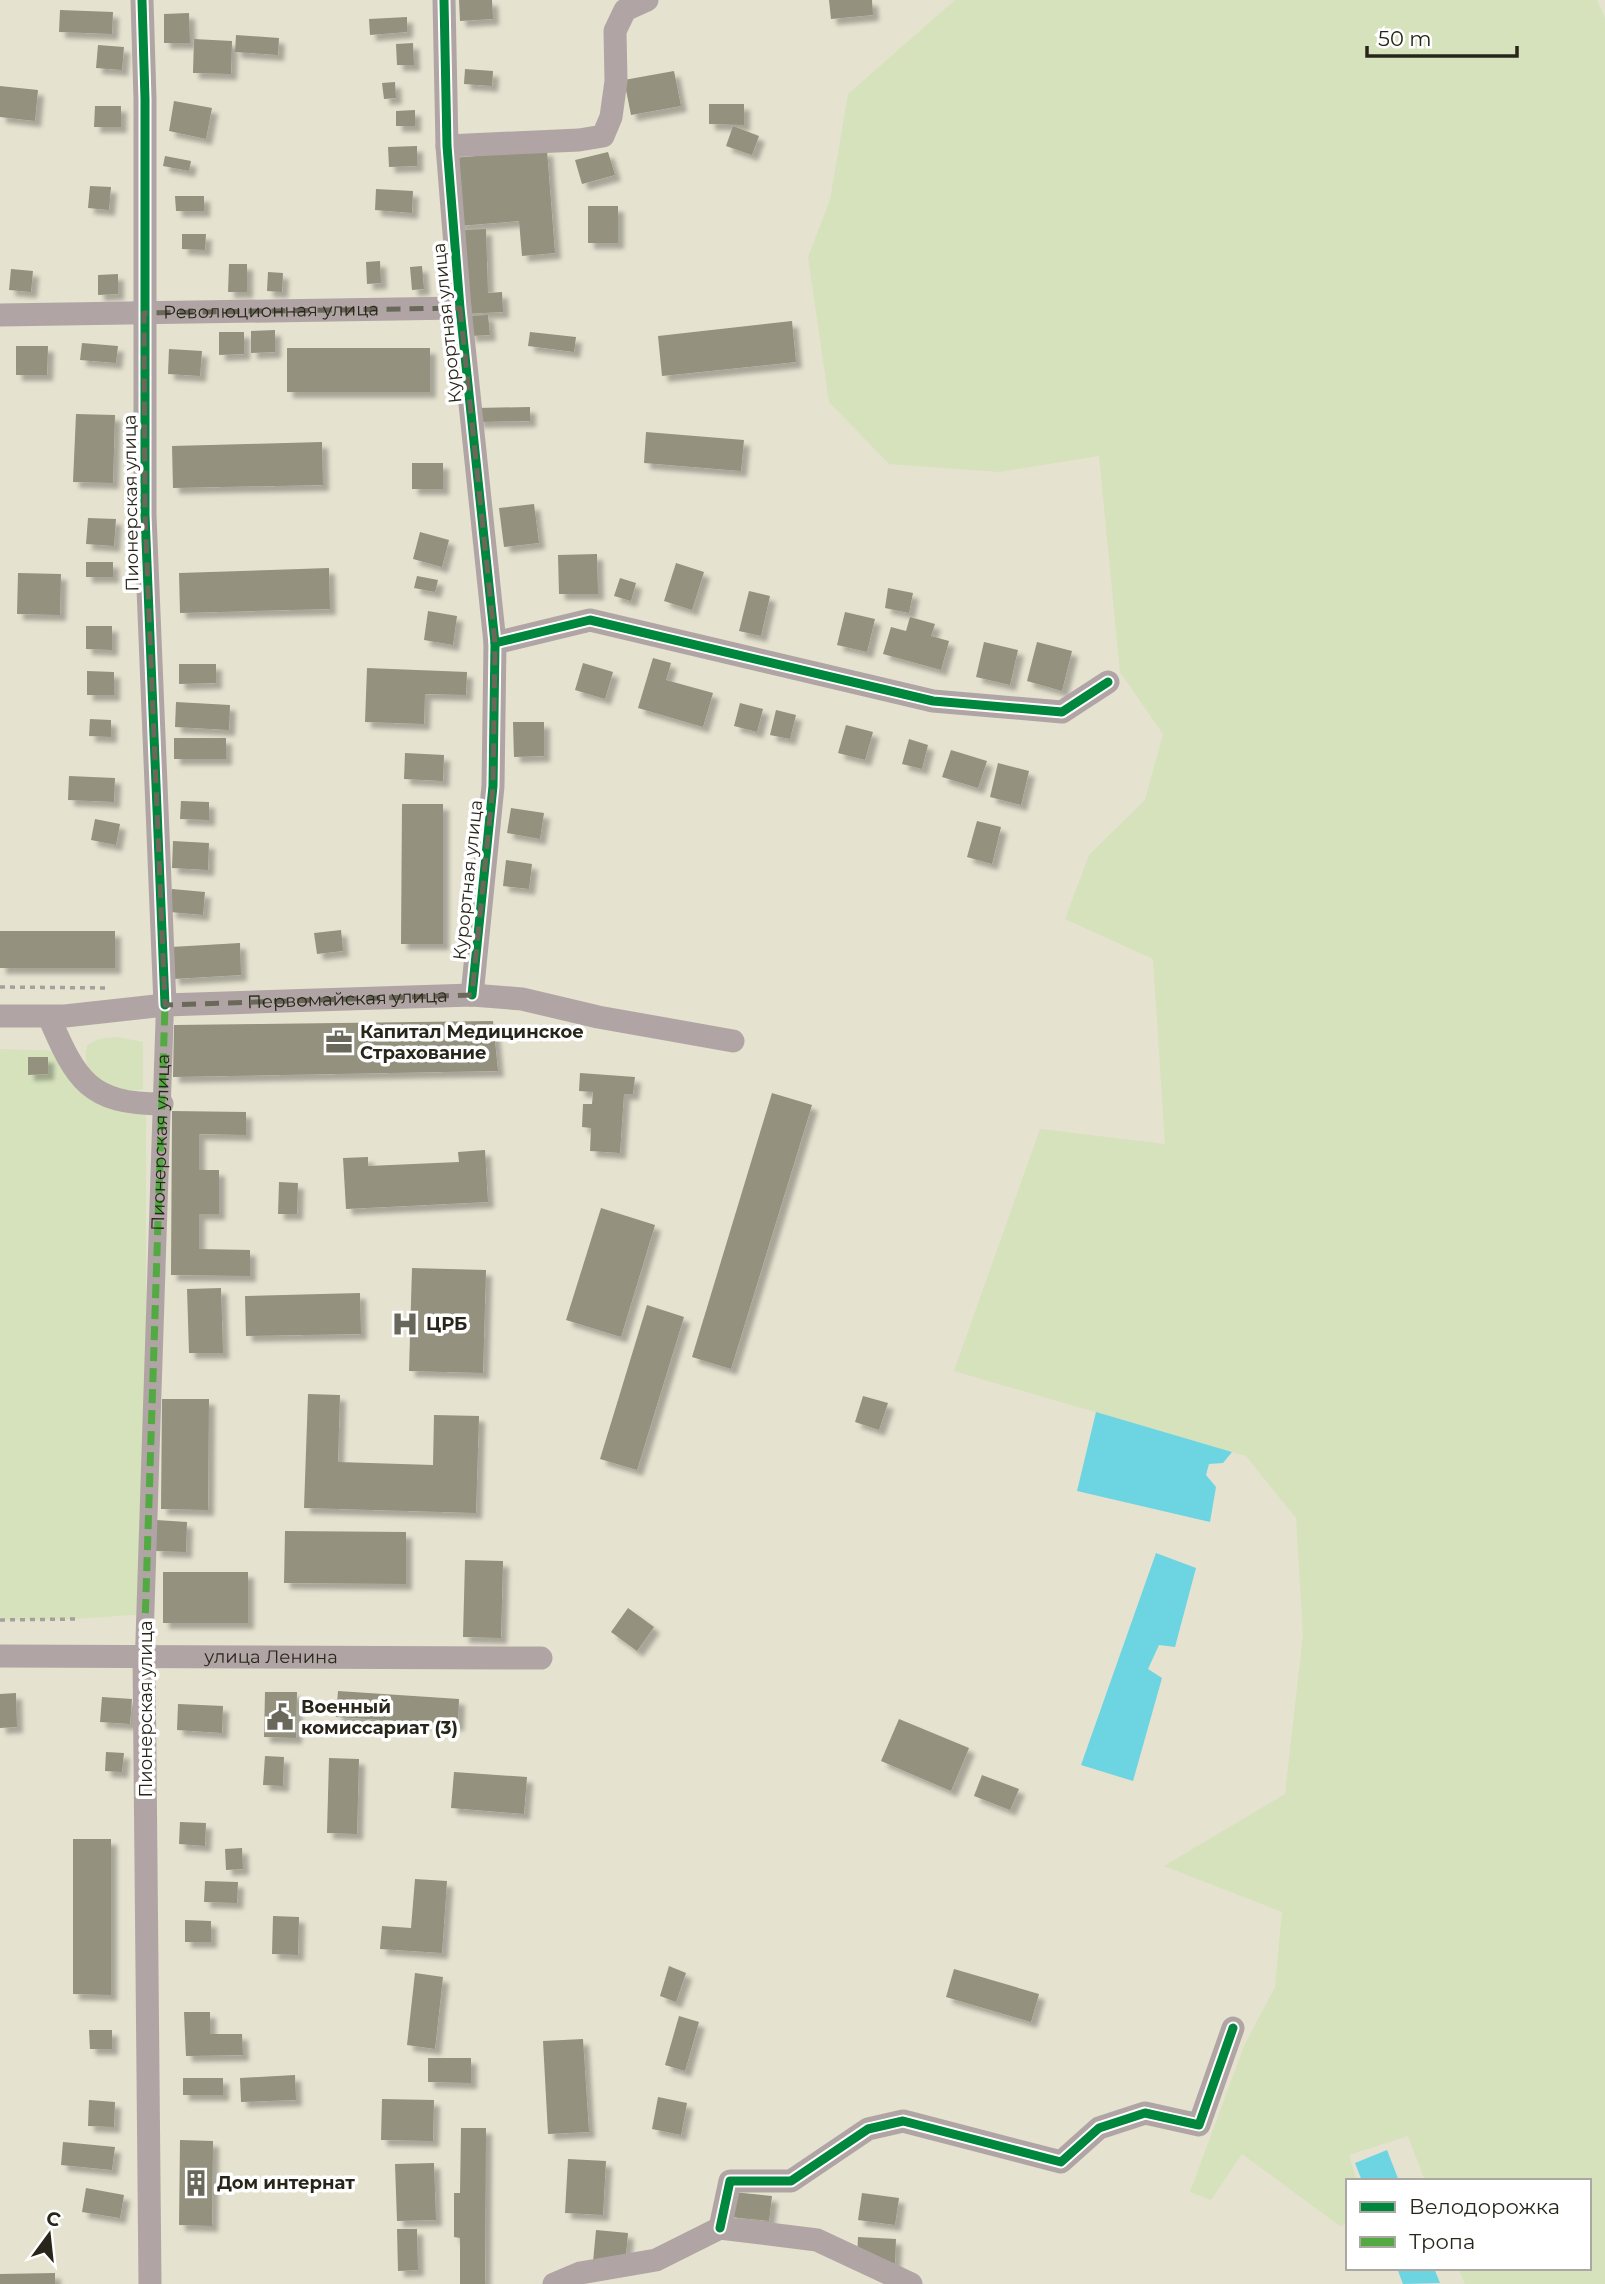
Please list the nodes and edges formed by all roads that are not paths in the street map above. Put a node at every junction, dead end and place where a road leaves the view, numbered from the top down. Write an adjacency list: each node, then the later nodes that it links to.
1 (142, 0): 6 (street, Пионерская улица)
2 (444, 0): 4 (street, Курортная улица)
3 (647, 0): 4 (street)
4 (447, 146): 5 (street, Курортная улица)
5 (460, 308): 6 (street, Революционная улица); 8 (street, Курортная улица)
6 (144, 313): 7 (street, Революционная улица); 11 (street, Пионерская улица)
7 (0, 315)
8 (495, 642): 9 (street); 10 (street, Курортная улица)
9 (1108, 682)
10 (472, 995): 11 (street, Первомайская улица); 14 (street, Первомайская улица)
11 (165, 1005): 13 (street, Первомайская улица); 15 (street, Пионерская улица)
12 (0, 1016): 13 (street, Первомайская улица)
13 (49, 1017): 15 (street)
14 (733, 1041)
15 (162, 1104): 16 (street, Пионерская улица)
16 (144, 1655): 17 (street, улица Ленина); 18 (street, улица Ленина); 21 (street, Пионерская улица)
17 (0, 1656)
18 (541, 1658)
19 (1233, 2028): 20 (street)
20 (720, 2228): 22 (street); 23 (street)
21 (150, 2284)
22 (554, 2284)
23 (911, 2284)

